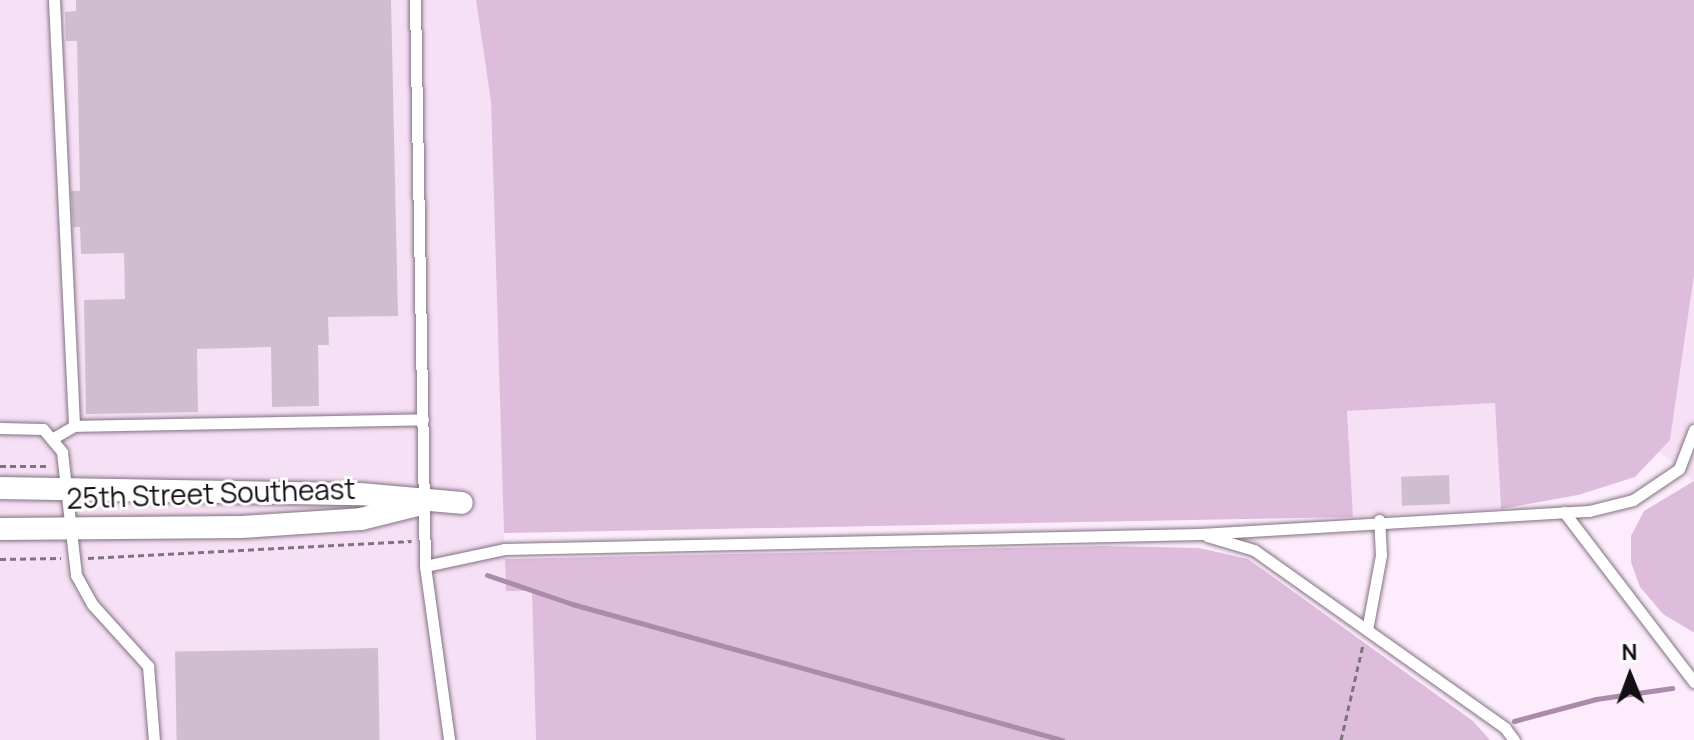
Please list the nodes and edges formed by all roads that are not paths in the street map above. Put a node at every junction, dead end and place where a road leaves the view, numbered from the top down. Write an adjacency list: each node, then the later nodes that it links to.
1 (54, 0): 4 (lane)
2 (415, 0): 3 (lane)
3 (423, 419): 4 (lane); 10 (lane)
4 (74, 426): 7 (lane)
5 (0, 428): 7 (lane)
6 (1694, 430): 12 (lane)
7 (55, 437): 8 (lane)
8 (68, 477): 9 (street, 25th Street Southeast); 10 (street, 25th Street Southeast); 15 (lane)
9 (0, 488)
10 (424, 503): 11 (street, 25th Street Southeast); 15 (street, 25th Street Southeast); 17 (lane)
11 (462, 503)
12 (1564, 512): 13 (lane); 19 (lane)
13 (1379, 520): 16 (lane); 18 (lane)
14 (0, 529): 15 (street, 25th Street Southeast)
15 (75, 530): 20 (lane)
16 (1200, 534): 17 (lane); 18 (lane)
17 (425, 566): 21 (lane)
18 (1367, 630): 22 (lane)
19 (1694, 682)
20 (154, 740)
21 (449, 740)
22 (1514, 740)

